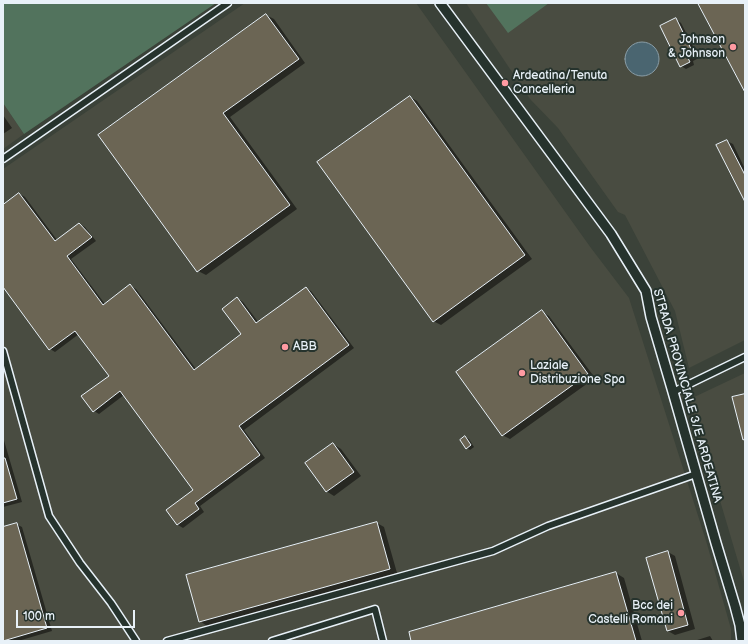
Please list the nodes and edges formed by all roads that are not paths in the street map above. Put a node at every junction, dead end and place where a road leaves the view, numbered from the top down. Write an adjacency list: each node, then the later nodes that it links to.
1 (228, 3): 3 (street)
2 (440, 3): 6 (main road, STRADA PROVINCIALE 3/E ARDEATINA)
3 (3, 159)
4 (3, 351): 8 (street)
5 (745, 357): 6 (street)
6 (673, 392): 7 (main road, STRADA PROVINCIALE 3/E ARDEATINA)
7 (696, 474): 9 (street); 12 (main road, STRADA PROVINCIALE 3/E ARDEATINA)
8 (136, 641)
9 (167, 641)
10 (272, 641): 11 (street)
11 (383, 641)
12 (742, 641)

